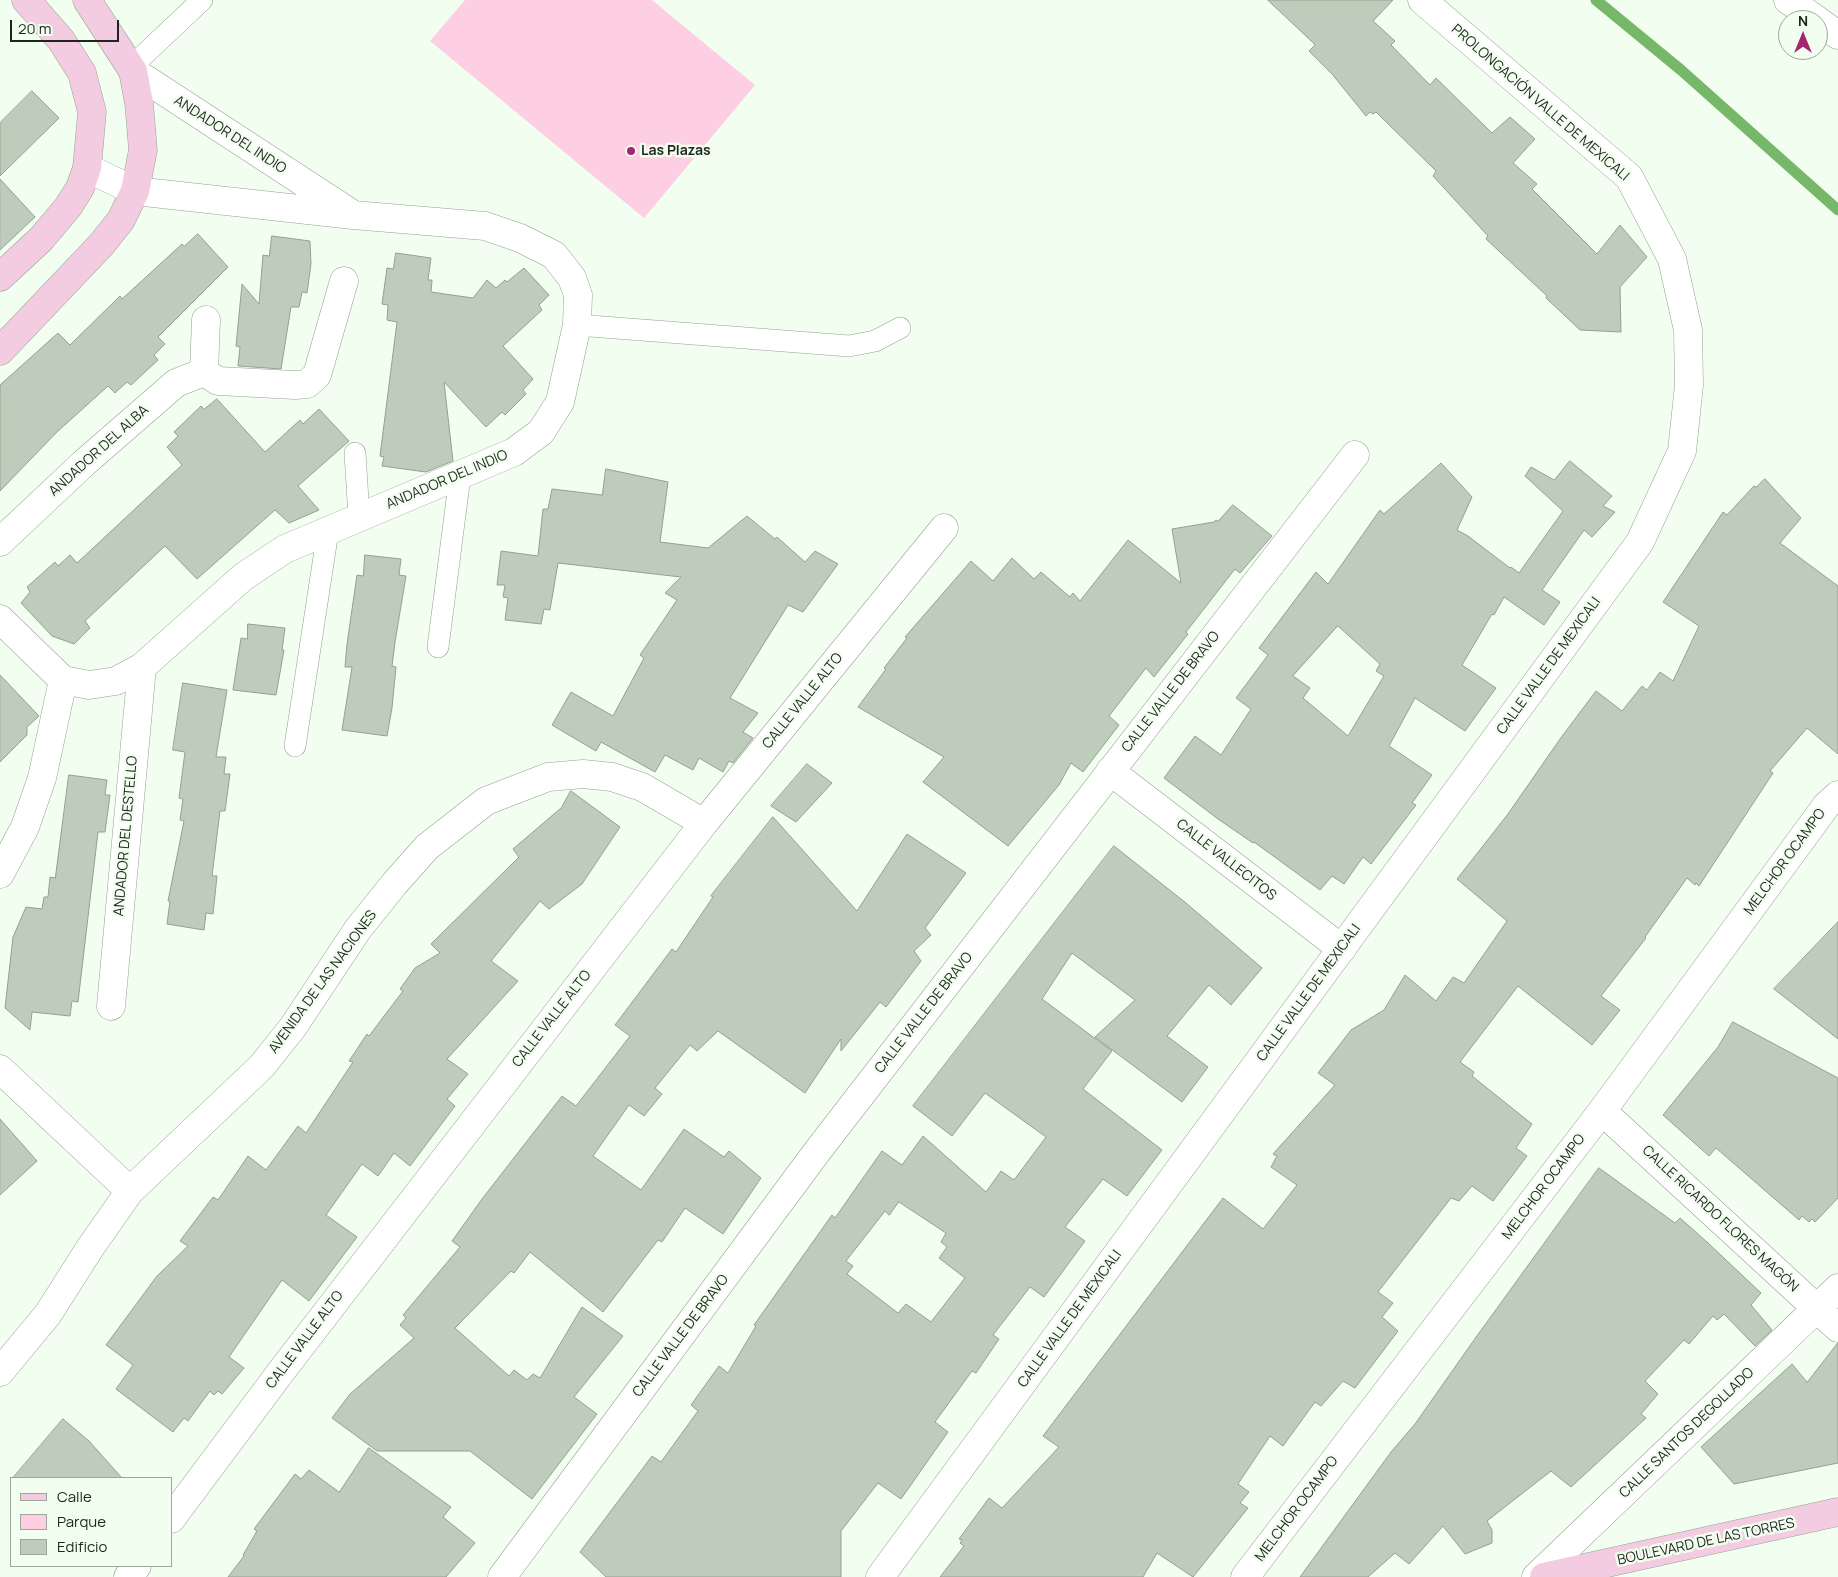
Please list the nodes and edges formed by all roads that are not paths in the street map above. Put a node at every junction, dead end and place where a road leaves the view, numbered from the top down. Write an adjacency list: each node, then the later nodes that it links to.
1 (26, 0): 8 (street)
2 (87, 0): 7 (street)
3 (202, 0): 7 (lane)
4 (1422, 0): 18 (street, PROLONGACIÓN VALLE DE MEXICALI)
5 (1788, 0): 6 (street)
6 (1802, 10)
7 (132, 69): 9 (street); 10 (street, ANDADOR DEL INDIO)
8 (87, 168): 9 (street, ANDADOR DEL INDIO); 11 (street)
9 (135, 191): 10 (street, ANDADOR DEL INDIO); 16 (street)
10 (352, 215): 14 (street, ANDADOR DEL INDIO)
11 (0, 277)
12 (344, 281): 17 (street)
13 (206, 320): 17 (street)
14 (577, 325): 15 (lane); 21 (street, ANDADOR DEL INDIO)
15 (900, 328)
16 (0, 351)
17 (204, 372): 25 (street, ANDADOR DEL ALBA)
18 (1689, 385): 35 (street, CALLE VALLE DE MEXICALI)
19 (355, 453): 22 (lane)
20 (1355, 455): 31 (street, CALLE VALLE DE BRAVO)
21 (460, 476): 22 (street, ANDADOR DEL INDIO); 27 (lane)
22 (359, 517): 24 (street, ANDADOR DEL INDIO)
23 (944, 528): 33 (street, CALLE VALLE ALTO)
24 (328, 531): 28 (street, ANDADOR DEL INDIO); 30 (lane)
25 (0, 542)
26 (0, 619): 29 (street)
27 (438, 647)
28 (142, 666): 29 (street, ANDADOR DEL INDIO); 36 (street, ANDADOR DEL DESTELLO)
29 (63, 680): 34 (street)
30 (295, 746)
31 (1110, 770): 35 (street, CALLE VALLECITOS); 46 (street, CALLE VALLE DE BRAVO)
32 (1838, 795): 38 (street, MELCHOR OCAMPO)
33 (704, 823): 39 (street, AVENIDA DE LAS NACIONES); 45 (street, CALLE VALLE ALTO)
34 (0, 874)
35 (1342, 949): 47 (street, CALLE VALLE DE MEXICALI)
36 (111, 1006)
37 (0, 1069): 39 (street)
38 (1602, 1111): 41 (street, CALLE RICARDO FLORES MAGÓN); 48 (street, MELCHOR OCAMPO)
39 (130, 1191): 43 (street, AVENIDA DE LAS NACIONES)
40 (1838, 1288): 41 (street, CALLE SANTOS DEGOLLADO)
41 (1817, 1308): 42 (street, CALLE RICARDO FLORES MAGÓN); 49 (street, CALLE SANTOS DEGOLLADO)
42 (1838, 1328)
43 (0, 1372)
44 (1838, 1512): 50 (street, BOULEVARD DE LAS TORRES)
45 (172, 1518)
46 (502, 1577)
47 (880, 1577)
48 (1245, 1577)
49 (1536, 1577)
50 (1544, 1577)

